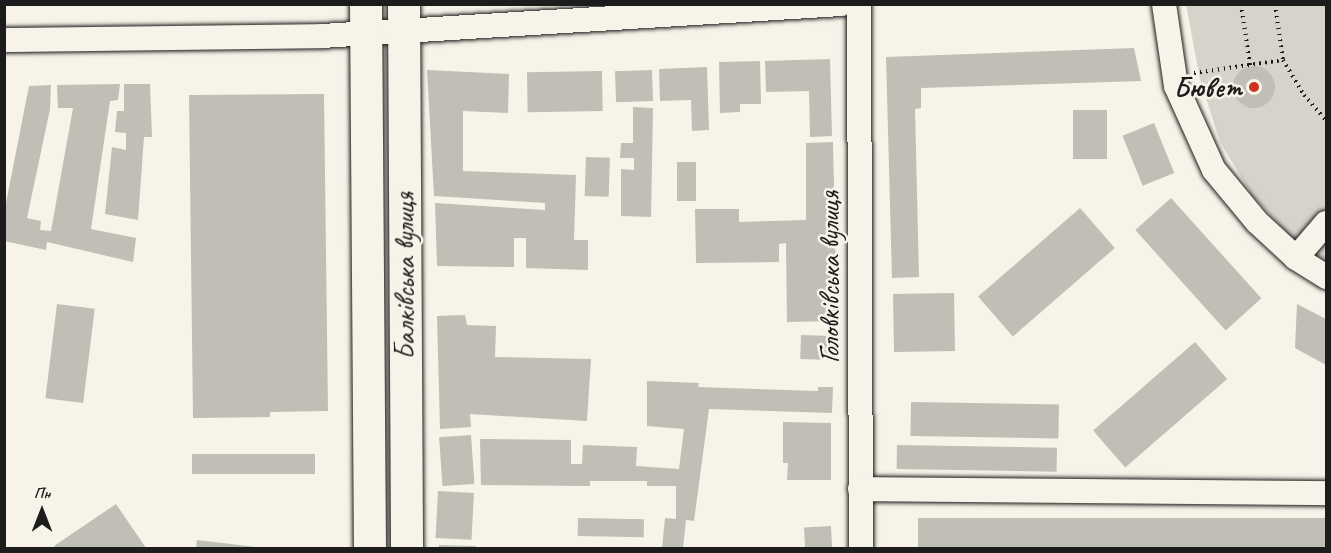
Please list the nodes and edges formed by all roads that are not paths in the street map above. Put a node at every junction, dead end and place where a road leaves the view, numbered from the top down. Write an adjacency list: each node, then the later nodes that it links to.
1 (841, 4): 4 (street)
2 (859, 4): 10 (street, Головківська вулиця)
3 (1164, 4): 8 (street)
4 (404, 18): 5 (street); 13 (main road, Балківська вулиця)
5 (366, 19): 6 (street); 12 (main road, Балківська вулиця)
6 (4, 40)
7 (1326, 223): 8 (street)
8 (1296, 258): 9 (street)
9 (1326, 277)
10 (860, 489): 11 (street); 14 (street, Головківська вулиця)
11 (1326, 493)
12 (370, 549)
13 (407, 549)
14 (861, 549)

